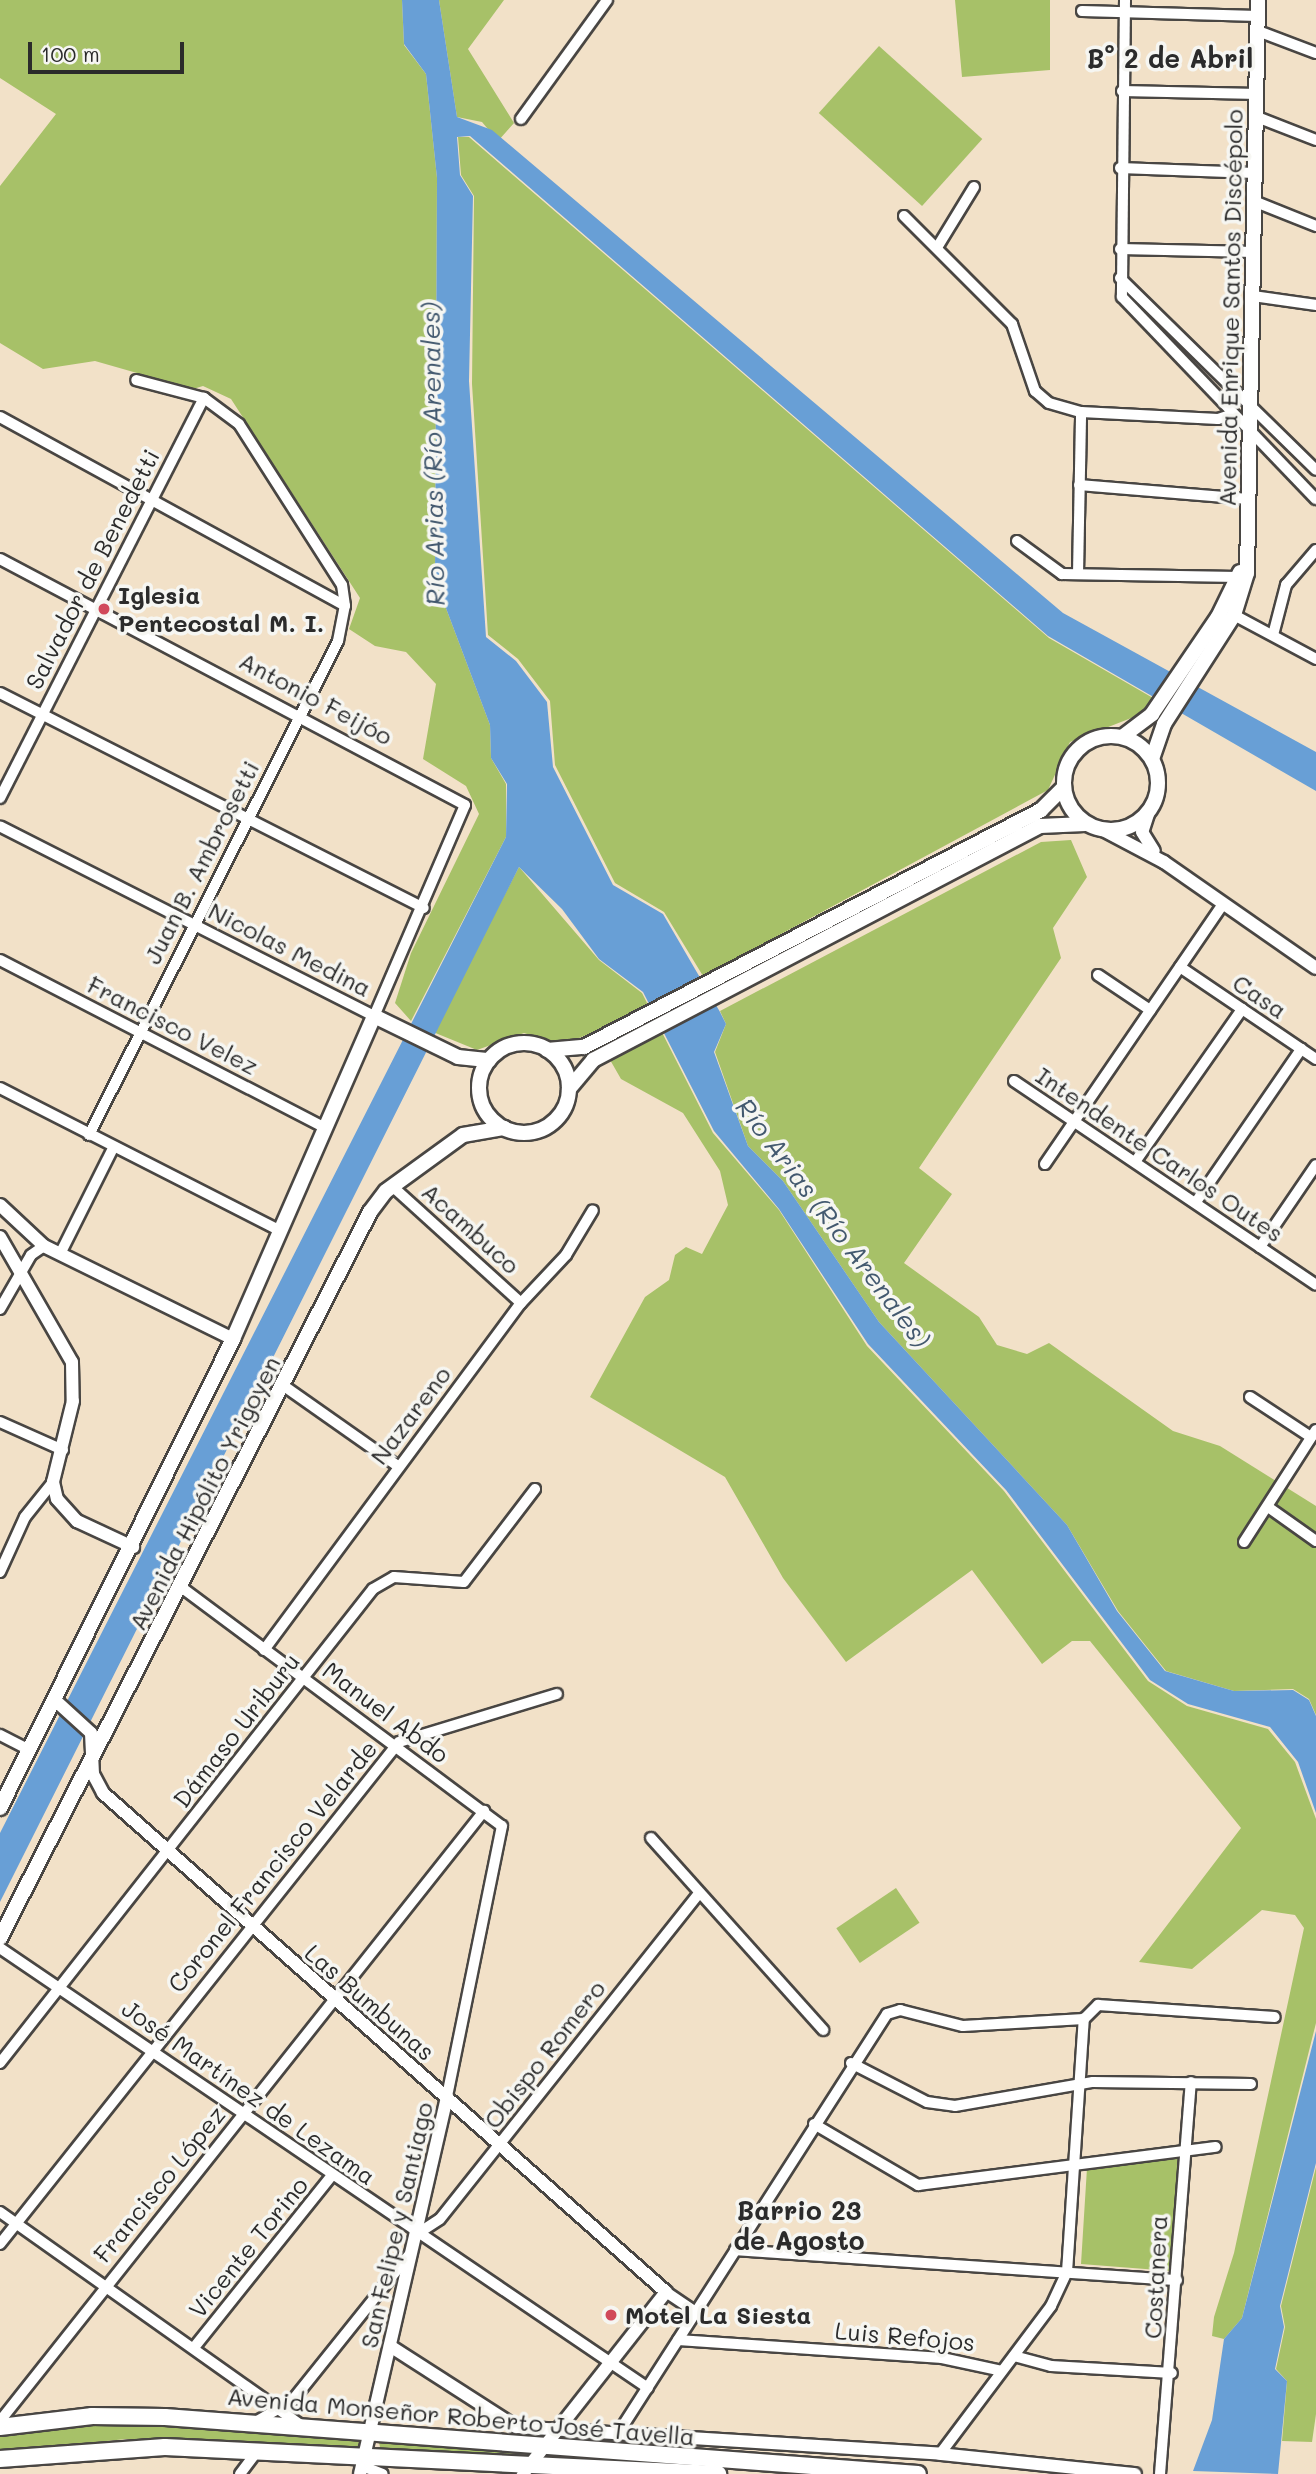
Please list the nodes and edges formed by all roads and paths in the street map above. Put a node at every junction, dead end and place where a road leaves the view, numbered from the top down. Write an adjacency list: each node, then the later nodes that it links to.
1 (607, 0): 12 (street)
2 (1125, 0): 5 (street)
3 (1258, 0): 6 (main road, Avenida Enrique Santos Discépolo)
4 (1082, 11): 5 (street)
5 (1124, 12): 6 (street); 9 (street)
6 (1258, 16): 7 (main road, Avenida Enrique Santos Discépolo)
7 (1258, 31): 8 (street); 10 (main road, Avenida Enrique Santos Discépolo)
8 (1316, 53)
9 (1122, 91): 10 (street); 14 (street)
10 (1258, 94): 11 (main road, Avenida Enrique Santos Discépolo)
11 (1257, 117): 13 (street); 15 (main road, Avenida Enrique Santos Discépolo)
12 (521, 119)
13 (1316, 140)
14 (1120, 168): 15 (street); 21 (street)
15 (1255, 173): 17 (main road, Avenida Enrique Santos Discépolo)
16 (974, 187): 20 (street)
17 (1256, 202): 19 (street); 22 (main road, Avenida Enrique Santos Discépolo)
18 (904, 216): 20 (street)
19 (1316, 226)
20 (938, 246): 29 (street)
21 (1120, 249): 22 (street); 23 (street)
22 (1254, 252): 24 (main road, Avenida Enrique Santos Discépolo)
23 (1120, 278): 28 (street); 30 (street)
24 (1253, 296): 25 (street); 28 (main road, Avenida Enrique Santos Discépolo)
25 (1316, 305)
26 (136, 380): 27 (street)
27 (204, 398): 37 (street, Salvador de Benedetti); 44 (street)
28 (1251, 407): 32 (main road, Avenida Enrique Santos Discépolo); 33 (street)
29 (1081, 412): 30 (street); 34 (street)
30 (1233, 414): 32 (street)
31 (0, 416): 37 (street)
32 (1250, 432): 35 (main road, Avenida Enrique Santos Discépolo); 36 (street)
33 (1316, 470)
34 (1079, 485): 35 (street); 42 (street)
35 (1248, 499): 39 (main road, Avenida Enrique Santos Discépolo)
36 (1316, 499)
37 (151, 502): 44 (street); 45 (street, Salvador de Benedetti)
38 (1017, 541): 42 (street)
39 (1246, 543): 43 (main road); 46 (main road, Avenida Enrique Santos Discépolo)
40 (1316, 550): 47 (street)
41 (0, 559): 45 (street, Antonio Feijóo)
42 (1078, 574): 43 (street)
43 (1238, 577): 52 (main road)
44 (345, 606): 50 (street, Juan B. Ambrosetti)
45 (97, 608): 50 (street, Antonio Feijóo); 51 (street, Salvador de Benedetti)
46 (1234, 615): 47 (street); 52 (main road, Avenida Enrique Santos Discépolo)
47 (1273, 635): 48 (street)
48 (1316, 659)
49 (0, 693): 51 (street)
50 (301, 713): 58 (street, Juan B. Ambrosetti); 64 (street, Antonio Feijóo)
51 (42, 714): 56 (street, Salvador de Benedetti); 58 (street)
52 (1158, 719): 53 (main road); 54 (main road)
53 (1122, 737): 54 (main road); 55 (main road)
54 (1152, 759): 57 (main road)
55 (1062, 789): 59 (main road); 75 (main road)
56 (0, 798)
57 (1150, 808): 61 (main road); 62 (street)
58 (247, 816): 64 (street); 65 (street, Juan B. Ambrosetti)
59 (1085, 824): 61 (main road); 82 (main road)
60 (0, 825): 65 (street, Nicolas Medina)
61 (1103, 830): 62 (street)
62 (1164, 862): 63 (street)
63 (1223, 904): 67 (street); 68 (street)
64 (423, 908): 72 (street)
65 (192, 923): 72 (street, Nicolas Medina); 73 (street, Juan B. Ambrosetti)
66 (0, 960): 73 (street, Francisco Velez)
67 (1180, 967): 70 (street, Casa); 71 (street)
68 (1316, 968)
69 (1098, 975): 71 (street)
70 (1242, 1009): 74 (street, Casa); 88 (street)
71 (1150, 1010): 83 (street)
72 (374, 1016): 76 (main road); 85 (main road, Avenida Hipólito Yrigoyen)
73 (140, 1031): 85 (street, Francisco Velez); 86 (street, Juan B. Ambrosetti)
74 (1301, 1049): 77 (street, Casa); 92 (street)
75 (547, 1050): 78 (main road); 82 (main road)
76 (452, 1054): 78 (main road); 80 (main road)
77 (1316, 1059)
78 (489, 1060): 80 (main road)
79 (1014, 1082): 83 (street, Intendente Carlos Outes)
80 (479, 1087): 84 (main road)
81 (0, 1088): 86 (street)
82 (569, 1089): 84 (main road)
83 (1075, 1122): 88 (street, Intendente Carlos Outes); 89 (street)
84 (504, 1128): 91 (main road, Avenida Hipólito Yrigoyen)
85 (326, 1129): 95 (main road, Avenida Hipólito Yrigoyen)
86 (89, 1135): 87 (street)
87 (113, 1148): 95 (street); 99 (street)
88 (1135, 1162): 92 (street, Intendente Carlos Outes)
89 (1045, 1164)
90 (1316, 1165): 98 (street)
91 (392, 1186): 102 (street, Acambuco); 105 (main road, Avenida Hipólito Yrigoyen)
92 (1196, 1202): 98 (street, Intendente Carlos Outes)
93 (0, 1205): 97 (street)
94 (593, 1210): 102 (street, Nazareno)
95 (281, 1231): 104 (main road, Avenida Hipólito Yrigoyen)
96 (0, 1237): 100 (street)
97 (44, 1247): 99 (street); 100 (street)
98 (1260, 1247): 101 (street, Intendente Carlos Outes)
99 (60, 1254): 104 (street)
100 (20, 1272): 103 (street); 109 (street)
101 (1316, 1285)
102 (521, 1303): 110 (street, Nazareno)
103 (0, 1309)
104 (233, 1339): 116 (main road, Avenida Hipólito Yrigoyen)
105 (284, 1386): 110 (street); 118 (main road, Avenida Hipólito Yrigoyen)
106 (1250, 1397): 108 (street)
107 (0, 1422): 109 (street)
108 (1313, 1433): 113 (street)
109 (63, 1450): 111 (street)
110 (398, 1466): 119 (street, Nazareno)
111 (53, 1482): 116 (street); 117 (street)
112 (535, 1489): 120 (street, Dámaso Uriburu)
113 (1268, 1507): 114 (street); 115 (street)
114 (1316, 1541)
115 (1244, 1542)
116 (132, 1547): 122 (main road, Avenida Hipólito Yrigoyen)
117 (0, 1572)
118 (181, 1587): 119 (street, Manuel Abdo); 123 (main road, Avenida Hipólito Yrigoyen)
119 (264, 1650): 120 (street, Manuel Abdo)
120 (304, 1677): 126 (street, Manuel Abdo); 133 (street, Dámaso Uriburu)
121 (557, 1694): 126 (street)
122 (60, 1704): 124 (street); 127 (main road, Avenida Hipólito Yrigoyen)
123 (112, 1723): 124 (street); 128 (main road, Avenida Hipólito Yrigoyen)
124 (91, 1733): 128 (street, Las Bumbunas)
125 (0, 1735): 127 (street)
126 (396, 1746): 130 (street, Manuel Abdo); 135 (street, Coronel Francisco Velarde)
127 (29, 1750): 129 (main road, Avenida Hipólito Yrigoyen)
128 (93, 1759): 133 (street, Las Bumbunas); 136 (main road, Avenida Hipólito Yrigoyen)
129 (0, 1808)
130 (484, 1811): 131 (street, Manuel Abdo); 139 (street, Francisco López)
131 (498, 1821): 149 (street, San Felipe y Santiago)
132 (651, 1838): 134 (street)
133 (168, 1852): 135 (street, Las Bumbunas); 138 (street, Dámaso Uriburu)
134 (699, 1893): 142 (street); 152 (street, Obispo Romero)
135 (250, 1926): 139 (street, Las Bumbunas); 143 (street, Coronel Francisco Velarde)
136 (0, 1938)
137 (0, 1948): 138 (street, José Martínez de Lezama)
138 (60, 1987): 143 (street, José Martínez de Lezama); 144 (street, Dámaso Uriburu)
139 (333, 1998): 149 (street, Las Bumbunas); 150 (street, Francisco López)
140 (1275, 2017): 141 (street)
141 (1084, 2019): 145 (street); 147 (street)
142 (823, 2030)
143 (151, 2050): 150 (street, José Martínez de Lezama); 158 (street, Coronel Francisco Velarde)
144 (0, 2063)
145 (851, 2063): 147 (street); 151 (street)
146 (1191, 2082): 147 (street); 148 (street); 154 (street, Costanera)
147 (1080, 2084): 155 (street)
148 (1251, 2084)
149 (447, 2097): 152 (street, Las Bumbunas); 159 (street, San Felipe y Santiago)
150 (242, 2113): 156 (street, José Martínez de Lezama); 165 (street, Francisco López)
151 (814, 2124): 155 (street); 162 (street)
152 (500, 2145): 159 (street, Obispo Romero); 166 (street, Las Bumbunas)
153 (1216, 2147): 154 (street)
154 (1182, 2151): 155 (street); 164 (street, Costanera)
155 (1077, 2164): 163 (street)
156 (332, 2175): 159 (street, José Martínez de Lezama); 169 (street, Vicente Torino)
157 (0, 2212): 158 (street)
158 (16, 2224): 160 (street, Coronel Francisco Velarde); 165 (street)
159 (417, 2234): 161 (street, San Felipe y Santiago); 172 (street, José Martínez de Lezama)
160 (0, 2244)
161 (413, 2250): 170 (street, San Felipe y Santiago); 176 (street)
162 (735, 2250): 163 (street); 167 (street)
163 (1068, 2272): 164 (street); 171 (street)
164 (1177, 2280): 174 (street, Costanera)
165 (105, 2284): 169 (street); 177 (street, Francisco López)
166 (666, 2292): 167 (street, Las Bumbunas); 172 (street)
167 (696, 2312): 168 (street)
168 (678, 2340): 173 (street, Luis Refojos); 175 (street)
169 (196, 2345): 176 (street)
170 (390, 2346): 181 (street); 182 (street, San Felipe y Santiago)
171 (1014, 2356): 173 (street); 174 (street)
172 (612, 2363): 175 (street, José Martínez de Lezama); 181 (street)
173 (1002, 2371): 186 (street)
174 (1172, 2373): 196 (street, Costanera)
175 (648, 2388): 183 (street)
176 (283, 2408): 178 (street); 180 (street)
177 (0, 2421)
178 (256, 2422): 179 (highway, Avenida Monseñor Roberto José Tavella); 180 (highway, Avenida Monseñor Roberto José Tavella)
179 (0, 2427)
180 (304, 2428): 182 (highway, Avenida Monseñor Roberto José Tavella)
181 (558, 2429): 183 (street); 184 (street)
182 (369, 2432): 184 (highway, Avenida Monseñor Roberto José Tavella); 188 (street, San Felipe y Santiago)
183 (617, 2435): 186 (street)
184 (544, 2446): 189 (street); 194 (highway, Avenida Monseñor Roberto José Tavella)
185 (257, 2453): 187 (highway, Avenida Monseñor Roberto José Tavella); 188 (highway, Avenida Monseñor Roberto José Tavella); 190 (street)
186 (940, 2454): 195 (street)
187 (0, 2459)
188 (362, 2465): 189 (highway, Avenida Monseñor Roberto José Tavella); 191 (street)
189 (527, 2469): 192 (street); 193 (highway, Avenida Monseñor Roberto José Tavella)
190 (240, 2474)
191 (383, 2474)
192 (587, 2474)
193 (718, 2474)
194 (918, 2474)
195 (1135, 2474)
196 (1160, 2474)

